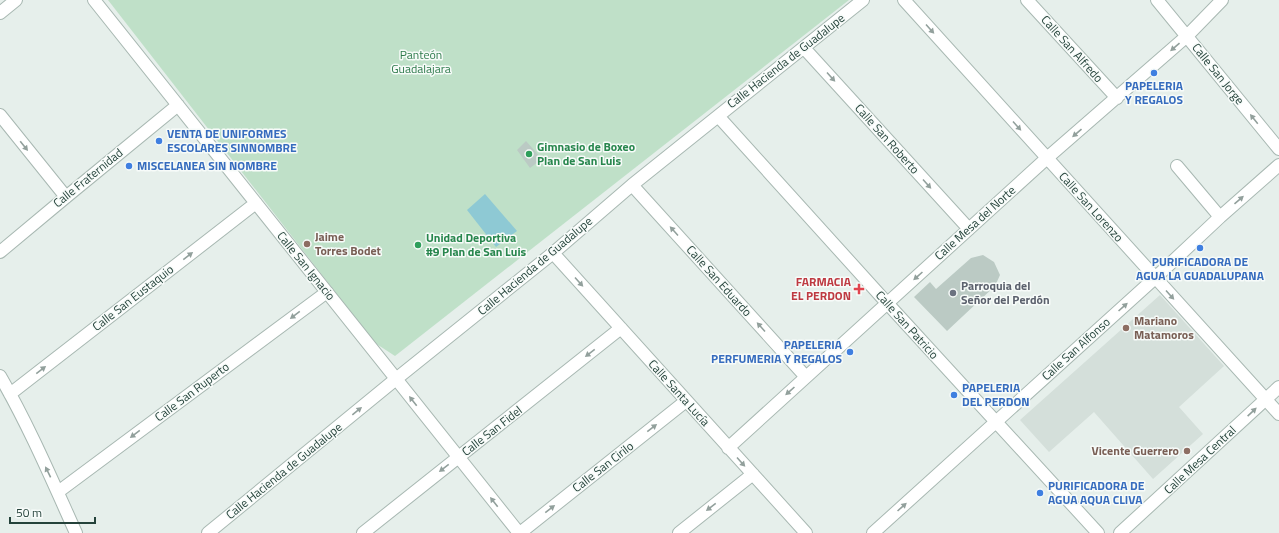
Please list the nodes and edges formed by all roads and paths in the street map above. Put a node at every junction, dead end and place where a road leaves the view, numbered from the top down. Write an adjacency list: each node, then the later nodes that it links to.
1 (16, 0): 8 (street)
2 (94, 0): 12 (street, Calle San Ignacio)
3 (863, 0): 10 (street, Calle Hacienda de Guadalupe)
4 (904, 0): 16 (street, Calle San Lorenzo, one-way to 16)
5 (1027, 0): 11 (street, Calle San Alfredo)
6 (1157, 0): 9 (street, Calle San Jorge)
7 (1222, 0): 9 (street, Calle Mesa del Norte)
8 (0, 13)
9 (1187, 36): 11 (street, Calle Mesa del Norte, one-way to 11); 15 (street, Calle San Jorge, one-way to 9)
10 (804, 48): 14 (street, Calle Hacienda de Guadalupe); 23 (street, Calle San Roberto, one-way to 23)
11 (1116, 98): 16 (street, Calle Mesa del Norte, one-way to 16)
12 (178, 105): 20 (street, Calle Fraternidad); 21 (street, Calle San Ignacio)
13 (0, 115): 20 (street, one-way to 20)
14 (718, 116): 19 (street, Calle Hacienda de Guadalupe); 28 (street, Calle San Patricio)
15 (1279, 149)
16 (1047, 158): 23 (street, Calle Mesa del Norte); 26 (street, Calle San Lorenzo)
17 (1177, 166): 22 (street)
18 (1279, 166): 22 (street, Calle San Alfonso, one-way to 18)
19 (632, 185): 25 (street, Calle Hacienda de Guadalupe); 31 (street, Calle San Eduardo, one-way to 19)
20 (66, 196): 24 (street, Calle Fraternidad)
21 (256, 203): 27 (street, Calle San Ignacio); 34 (street, Calle San Eustaquio, one-way to 21)
22 (1220, 217): 26 (street, Calle San Alfonso)
23 (969, 229): 28 (street, Calle Mesa del Norte, one-way to 28)
24 (0, 252)
25 (553, 253): 29 (street, Calle Santa Lucía, one-way to 29); 32 (street, Calle Hacienda de Guadalupe)
26 (1155, 278): 35 (street, Calle San Lorenzo, one-way to 35); 38 (street, Calle San Alfonso, one-way to 26)
27 (327, 292): 32 (street, Calle San Ignacio); 42 (street, Calle San Ruperto, one-way to 42)
28 (887, 303): 31 (street, Calle Mesa del Norte); 38 (street, Calle San Patricio)
29 (621, 328): 36 (street, Calle Santa Lucía); 40 (street, Calle San Fidel, one-way to 40)
30 (0, 376): 34 (street)
31 (806, 377): 39 (street, Calle Mesa del Norte, one-way to 39)
32 (396, 379): 40 (street, Calle San Ignacio, one-way to 32); 44 (street, Calle Hacienda de Guadalupe, one-way to 32)
33 (1279, 387): 35 (street, Calle Mesa Central)
34 (10, 394): 42 (street, one-way to 34)
35 (1266, 400): 37 (street, Calle San Lorenzo); 51 (street, Calle Mesa Central, one-way to 35)
36 (686, 401): 39 (street, Calle Santa Lucía); 46 (street, Calle San Cirilo, one-way to 36)
37 (1279, 414)
38 (996, 422): 49 (street, Calle San Alfonso, one-way to 38); 50 (street, Calle San Patricio)
39 (728, 448): 41 (street, Calle Santa Lucía, one-way to 41)
40 (458, 457): 45 (street, Calle San Fidel, one-way to 45); 46 (street, Calle San Ignacio, one-way to 40)
41 (752, 474): 47 (street, one-way to 47); 48 (street, Calle Santa Lucía)
42 (58, 492): 43 (street)
43 (76, 533)
44 (208, 533)
45 (362, 533)
46 (519, 533)
47 (678, 533)
48 (806, 533)
49 (873, 533)
50 (1098, 533)
51 (1120, 533)

